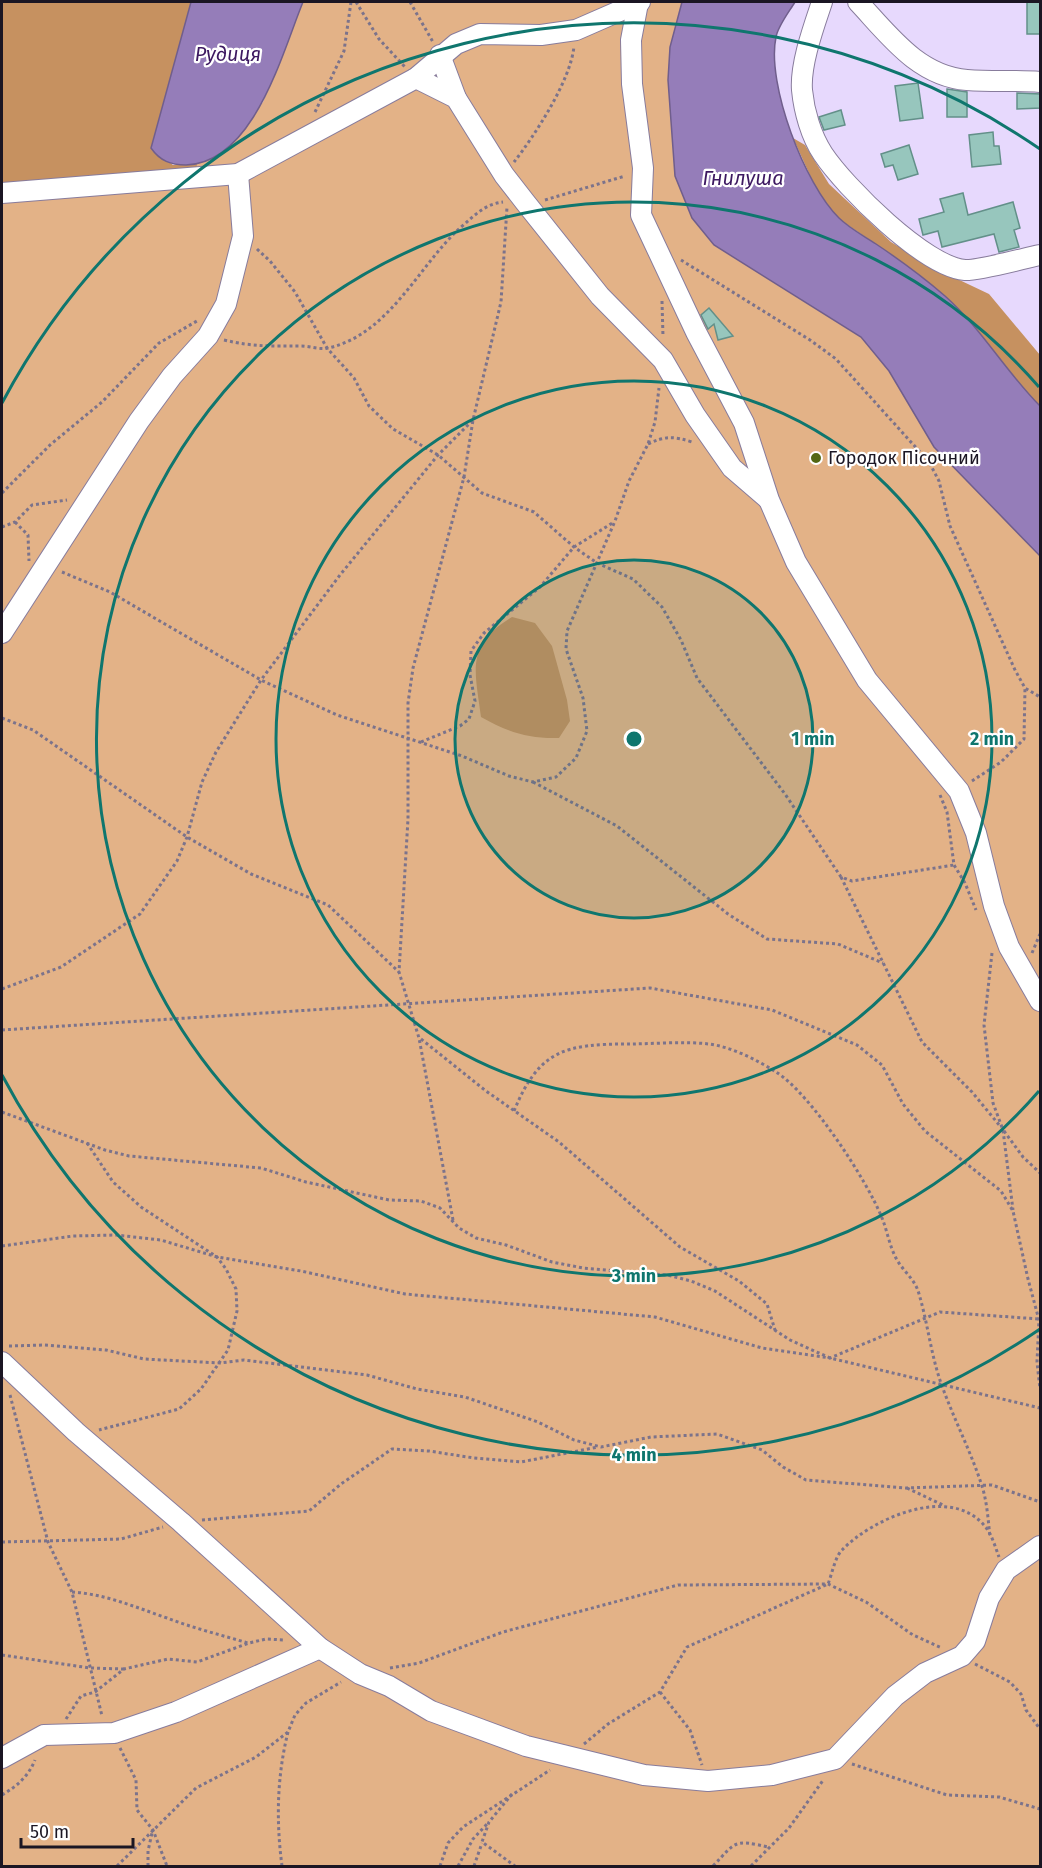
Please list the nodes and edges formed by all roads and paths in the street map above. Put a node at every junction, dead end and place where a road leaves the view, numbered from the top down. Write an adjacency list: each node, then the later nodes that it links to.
1 (351, 2): 12 (path)
2 (356, 2): 9 (path)
3 (411, 2): 8 (path)
4 (639, 2): 7 (street); 13 (street)
5 (822, 2): 20 (street)
6 (858, 2): 10 (street)
7 (576, 30): 8 (street); 15 (path)
8 (440, 55): 9 (street); 11 (street)
9 (416, 78): 11 (street); 12 (street)
10 (1041, 82)
11 (456, 98): 15 (street)
12 (304, 136): 14 (street)
13 (643, 168): 17 (path); 19 (street)
14 (238, 174): 16 (street); 18 (street)
15 (504, 175): 17 (street)
16 (2, 193)
17 (525, 202): 25 (street)
18 (243, 236): 22 (street); 24 (path)
19 (653, 245): 33 (street); 43 (path)
20 (1041, 255)
21 (662, 299): 25 (path)
22 (226, 304): 23 (street); 32 (path)
23 (208, 336): 24 (path); 31 (street)
24 (327, 348): 26 (path); 29 (path)
25 (663, 360): 28 (path); 33 (street)
26 (473, 420): 29 (path); 30 (path)
27 (693, 442): 28 (path)
28 (648, 444): 34 (path)
29 (438, 455): 30 (path); 42 (path)
30 (464, 477): 37 (path); 46 (path)
31 (92, 491): 35 (path); 39 (street)
32 (2, 493)
33 (769, 500): 50 (street)
34 (615, 521): 37 (path); 38 (path)
35 (15, 522): 36 (path); 40 (path)
36 (2, 527)
37 (574, 547): 38 (path); 47 (path)
38 (597, 563): 48 (path); 54 (path)
39 (44, 564): 40 (street); 42 (path)
40 (32, 583): 41 (street)
41 (2, 633)
42 (261, 680): 46 (path); 52 (path)
43 (1025, 688): 44 (path); 50 (path)
44 (1041, 697)
45 (2, 718): 52 (path)
46 (407, 739): 47 (path); 58 (path)
47 (419, 743): 48 (path)
48 (533, 782): 57 (path)
49 (937, 790): 51 (path)
50 (958, 791): 51 (path); 60 (street)
51 (947, 812): 53 (path)
52 (187, 837): 58 (path); 59 (path)
53 (954, 865): 54 (path); 55 (path)
54 (841, 877): 57 (path)
55 (977, 911)
56 (992, 950): 66 (path)
57 (883, 963): 66 (path)
58 (399, 972): 61 (path)
59 (2, 989)
60 (1041, 1001)
61 (408, 1003): 62 (path); 63 (path); 69 (path)
62 (2, 1030)
63 (419, 1038): 64 (path); 70 (path)
64 (514, 1111): 73 (path); 75 (path)
65 (2, 1112): 67 (path)
66 (1003, 1130): 68 (path); 69 (path)
67 (87, 1142): 70 (path); 72 (path)
68 (1041, 1173)
69 (1013, 1212): 74 (path)
70 (453, 1220): 75 (path)
71 (2, 1246): 72 (path)
72 (217, 1257): 77 (path); 78 (path)
73 (923, 1319): 74 (path); 77 (path); 79 (path)
74 (1040, 1319): 80 (path)
75 (776, 1331): 77 (path)
76 (2, 1357): 78 (path); 82 (street); 91 (path)
77 (830, 1358): 79 (path)
78 (220, 1363): 82 (path); 83 (path)
79 (941, 1385): 81 (path); 84 (path)
80 (1041, 1389)
81 (1041, 1408)
82 (76, 1432): 88 (street)
83 (602, 1447): 85 (path); 88 (path)
84 (982, 1485): 85 (path); 86 (path); 89 (path)
85 (906, 1488): 87 (path)
86 (1041, 1502)
87 (947, 1507): 89 (path); 94 (path)
88 (181, 1522): 91 (path); 98 (street)
89 (990, 1537): 93 (path)
90 (2, 1542): 91 (path)
91 (48, 1542): 95 (path)
92 (1041, 1546): 93 (street)
93 (1006, 1570): 100 (street)
94 (828, 1584): 100 (path); 103 (path); 105 (path)
95 (72, 1592): 97 (path); 101 (path)
96 (292, 1641): 97 (path)
97 (249, 1643): 102 (path)
98 (320, 1648): 103 (street); 108 (street)
99 (2, 1654): 101 (path)
100 (962, 1656): 106 (path); 112 (street)
101 (90, 1668): 102 (path); 104 (path)
102 (124, 1669): 104 (path)
103 (360, 1674): 107 (path); 111 (street)
104 (95, 1692): 108 (path); 109 (path)
105 (660, 1692): 111 (path); 113 (path)
106 (1041, 1728)
107 (288, 1732): 118 (path); 124 (path)
108 (114, 1733): 109 (street); 118 (path)
109 (44, 1735): 110 (street); 115 (path)
110 (2, 1758)
111 (568, 1758): 113 (street); 114 (path)
112 (835, 1760): 113 (street); 116 (path); 120 (path)
113 (708, 1781)
114 (515, 1791): 117 (path); 125 (path)
115 (2, 1795)
116 (1041, 1809)
117 (489, 1822): 119 (path); 126 (path)
118 (153, 1830): 121 (path); 122 (path); 123 (path)
119 (482, 1842): 127 (path); 128 (path)
120 (768, 1847): 129 (path); 130 (path)
121 (117, 1866)
122 (148, 1866)
123 (167, 1866)
124 (282, 1866)
125 (440, 1866)
126 (458, 1866)
127 (474, 1866)
128 (515, 1866)
129 (713, 1866)
130 (751, 1866)

